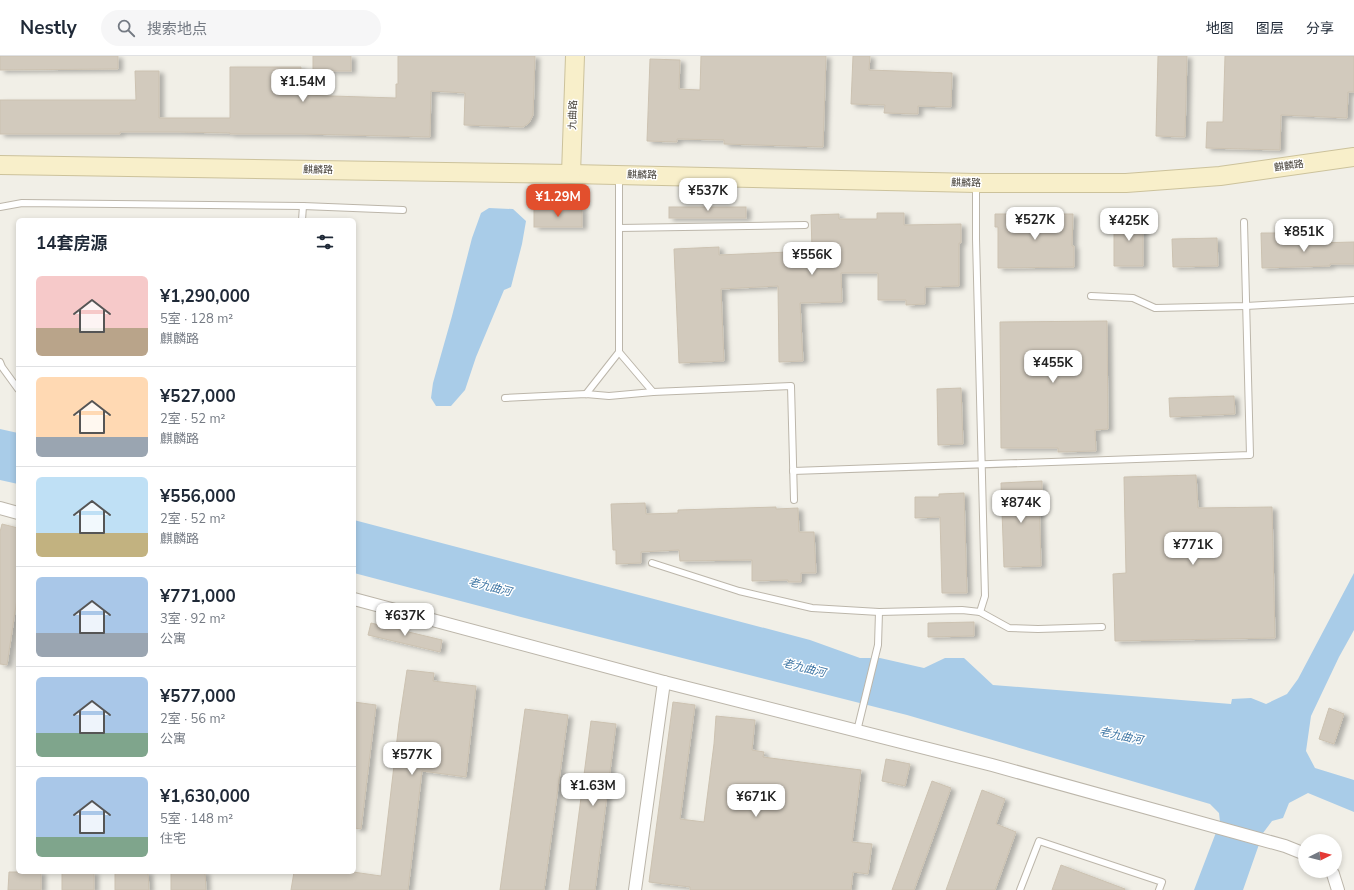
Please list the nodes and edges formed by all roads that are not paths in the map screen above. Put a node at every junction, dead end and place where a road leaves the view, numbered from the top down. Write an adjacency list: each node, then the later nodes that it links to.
1 (576, 56): 4 (street, 九曲路)
2 (1354, 157): 6 (street, 麒麟路)
3 (0, 165): 4 (street, 麒麟路)
4 (571, 174): 5 (street, 麒麟路)
5 (619, 175): 6 (street, 麒麟路); 13 (lane)
6 (976, 183): 23 (lane)
7 (303, 206): 8 (lane); 9 (lane); 10 (lane)
8 (0, 207)
9 (404, 210)
10 (302, 218)
11 (1244, 222): 16 (lane)
12 (805, 225): 13 (lane)
13 (619, 228): 17 (lane)
14 (1091, 296): 16 (lane)
15 (1354, 300): 16 (lane)
16 (1246, 306): 23 (lane)
17 (619, 352): 20 (lane); 21 (lane)
18 (0, 362): 19 (lane)
19 (16, 386)
20 (653, 392): 21 (lane); 24 (lane)
21 (586, 394): 22 (lane)
22 (505, 398)
23 (982, 464): 24 (lane); 31 (lane)
24 (793, 471): 25 (lane)
25 (794, 500)
26 (0, 508): 27 (street)
27 (16, 512)
28 (652, 563): 30 (lane)
29 (356, 600): 33 (street)
30 (879, 612): 31 (lane); 34 (lane)
31 (980, 612): 32 (lane)
32 (1102, 627)
33 (664, 682): 34 (street); 37 (street)
34 (857, 731): 35 (street)
35 (1298, 851)
36 (1335, 878): 40 (street)
37 (635, 890)
38 (1020, 890): 39 (lane)
39 (1159, 890)
40 (1338, 890)

